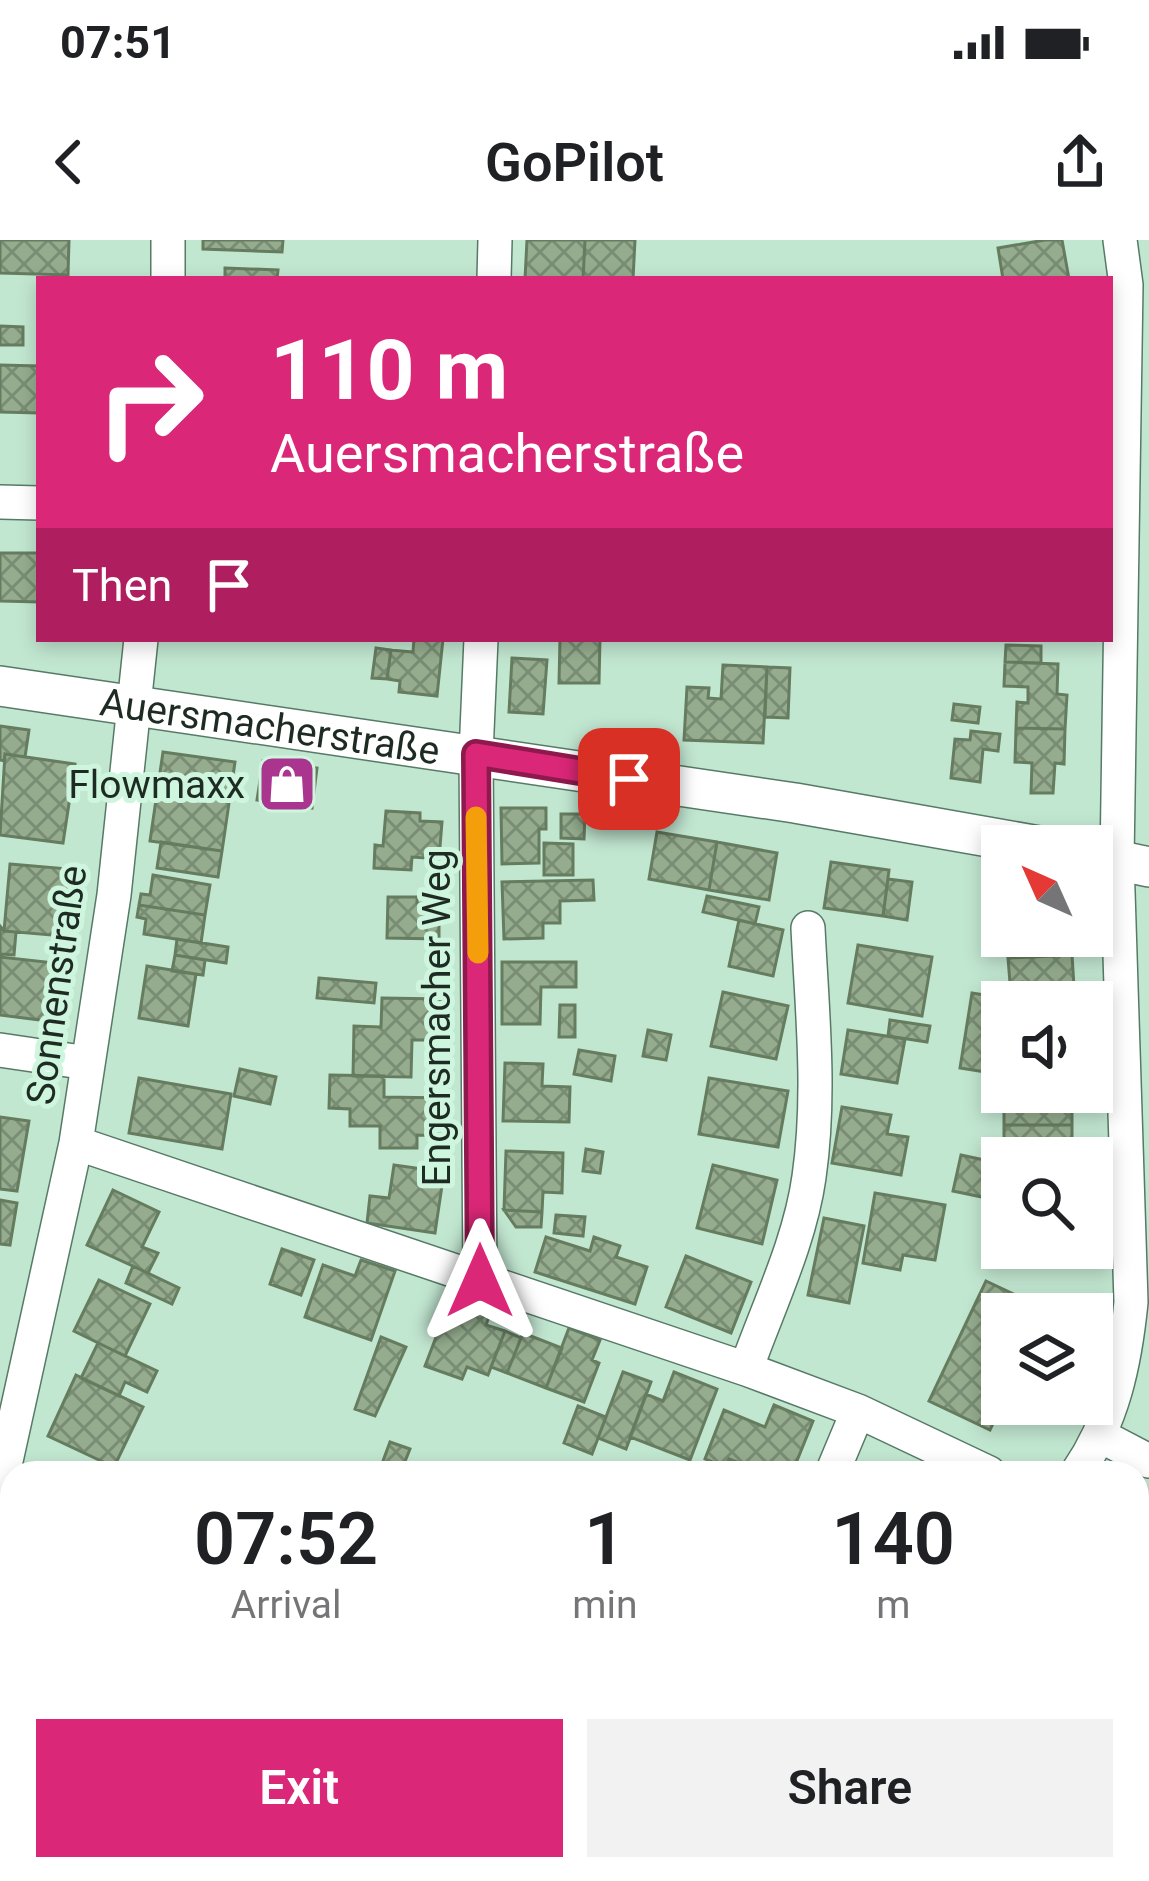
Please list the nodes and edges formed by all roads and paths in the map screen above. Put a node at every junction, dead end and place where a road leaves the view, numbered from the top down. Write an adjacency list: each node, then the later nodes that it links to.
1 (168, 240): 4 (street)
2 (495, 240): 5 (street)
3 (1120, 240): 14 (street)
4 (168, 276)
5 (494, 276)
6 (0, 502): 7 (street)
7 (36, 502)
8 (141, 642): 11 (street, Sonnenstraße)
9 (481, 642): 12 (street, Engersmacher Weg)
10 (0, 686): 11 (street, Auersmacherstraße)
11 (133, 704): 12 (street, Auersmacherstraße); 17 (street, Sonnenstraße)
12 (476, 754): 13 (street, Auersmacherstraße); 19 (street, Engersmacher Weg)
13 (981, 836)
14 (1119, 861): 23 (street)
15 (808, 928): 20 (street)
16 (0, 1050): 17 (street)
17 (88, 1063): 18 (street, Sonnenstraße)
18 (76, 1143): 19 (street); 21 (street, Sonnenstraße)
19 (480, 1281): 20 (street)
20 (746, 1369): 22 (street)
21 (8, 1402): 24 (street, Sonnenstraße)
22 (858, 1412): 25 (street); 26 (street)
23 (1099, 1435): 27 (street); 28 (street)
24 (3, 1461)
25 (837, 1461)
26 (963, 1461)
27 (1084, 1461)
28 (1149, 1461)

